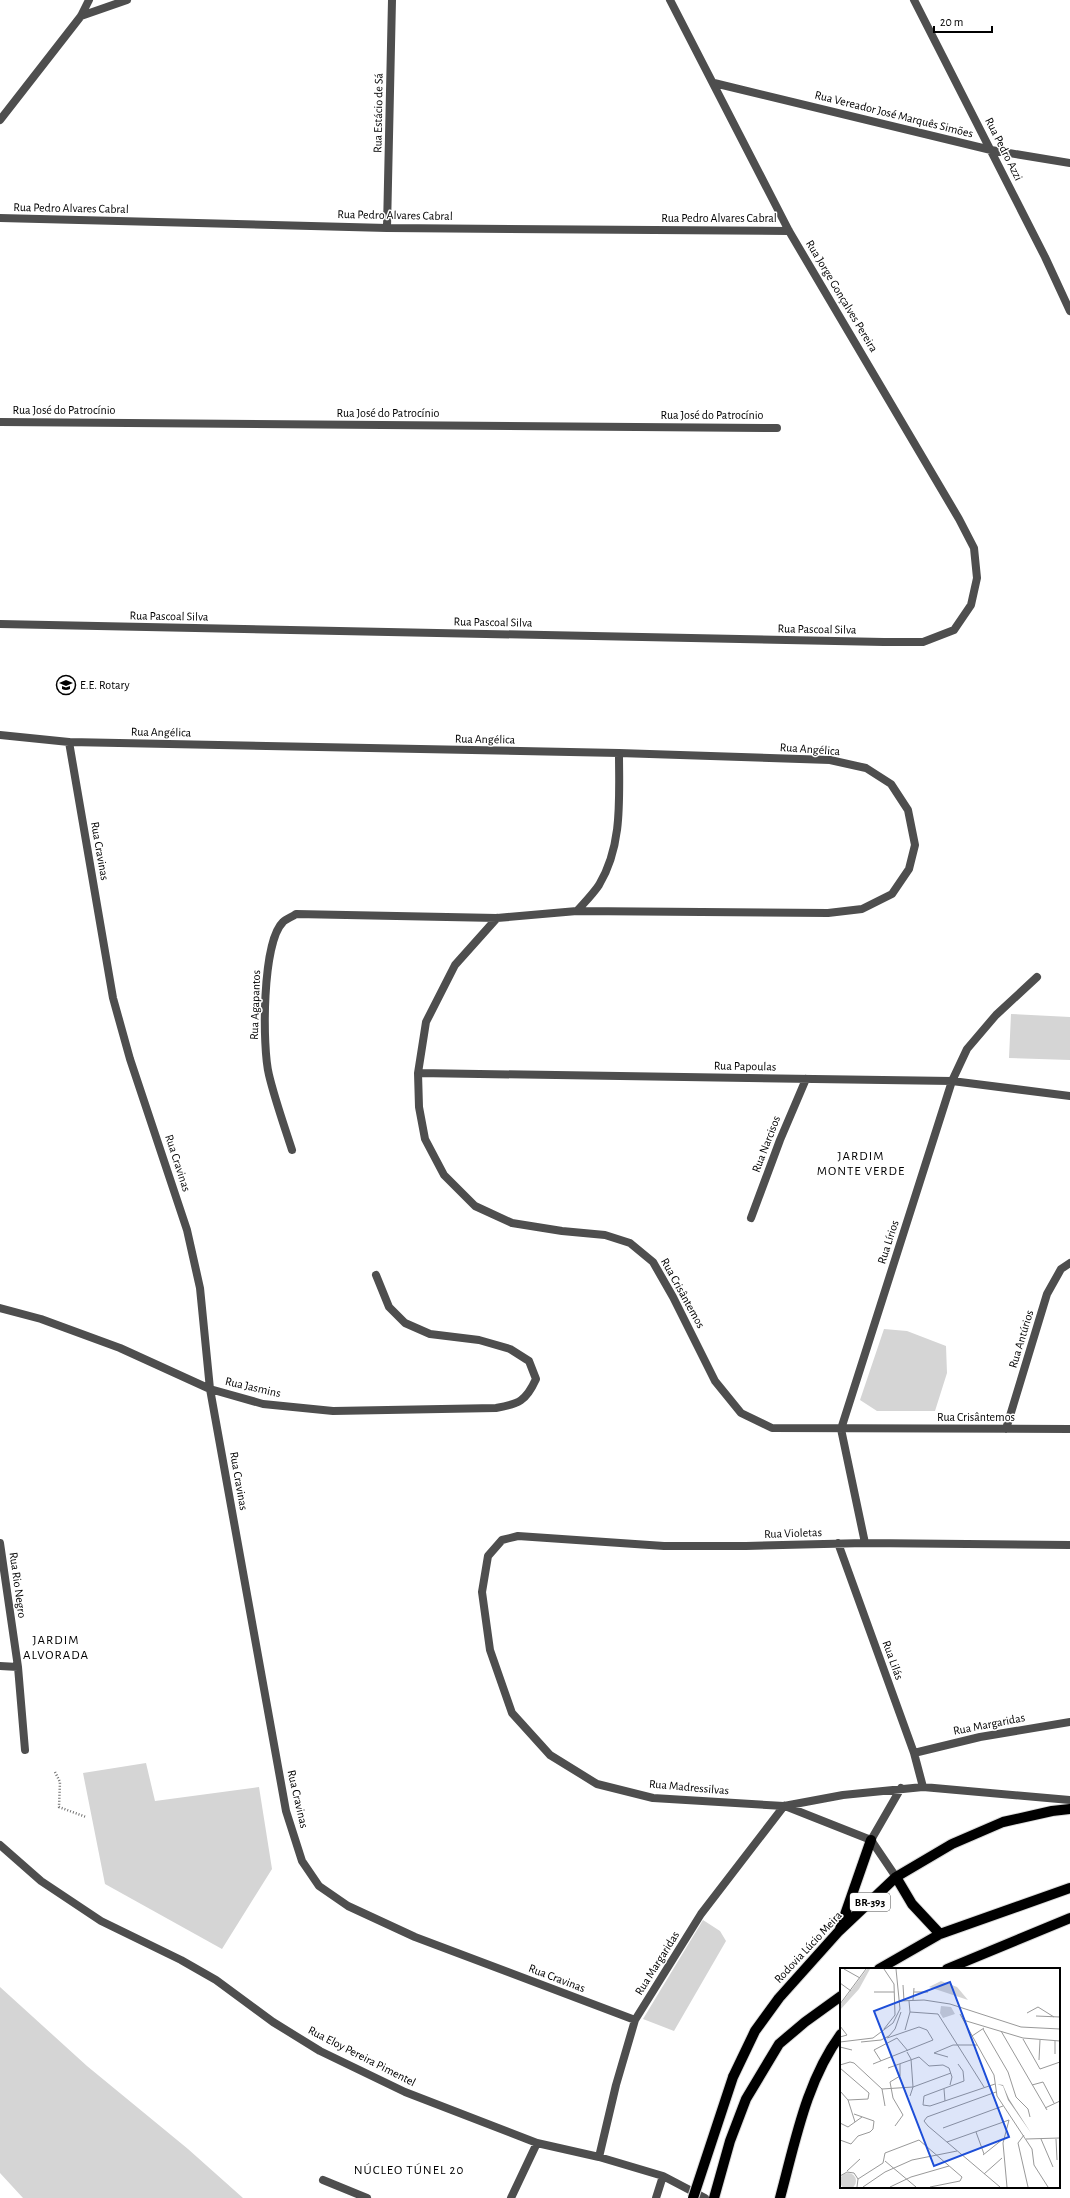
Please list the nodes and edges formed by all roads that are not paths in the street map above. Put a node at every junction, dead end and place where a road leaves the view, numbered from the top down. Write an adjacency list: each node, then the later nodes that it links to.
1 (89, 0): 6 (street)
2 (127, 0): 6 (street)
3 (392, 0): 12 (street, Rua Estácio de Sá)
4 (670, 0): 7 (street, Rua Jorge Gonçalves Pereira)
5 (914, 0): 9 (street, Rua Pedro Azzi)
6 (81, 16): 8 (street)
7 (714, 83): 9 (street, Rua Vereador José Marquês Simões); 13 (street, Rua Jorge Gonçalves Pereira)
8 (0, 120)
9 (991, 150): 10 (street, Rua Vereador José Marquês Simões); 14 (street, Rua Pedro Azzi)
10 (1070, 163)
11 (0, 218): 12 (street, Rua Pedro Alvares Cabral)
12 (387, 228): 13 (street, Rua Pedro Alvares Cabral)
13 (789, 231): 17 (street, Rua Jorge Gonçalves Pereira)
14 (1070, 311)
15 (0, 422): 16 (street, Rua José do Patrocínio)
16 (777, 428)
17 (972, 605): 18 (street, Rua Pascoal Silva)
18 (0, 624)
19 (0, 735): 20 (street, Rua Angélica)
20 (69, 742): 21 (street, Rua Angélica); 35 (street, Rua Cravinas)
21 (619, 753): 22 (street); 22 (street, Rua Angélica)
22 (577, 911): 24 (street, Rua Angélica)
23 (296, 914): 24 (street, Rua Angélica); 30 (street, Rua Agapantos)
24 (497, 918): 26 (street, Rua Crisântemos)
25 (1037, 977): 28 (street, Rua Lírios)
26 (418, 1073): 27 (street, Rua Papoulas); 36 (street, Rua Crisântemos)
27 (806, 1079): 28 (street, Rua Papoulas); 31 (street, Rua Narcisos)
28 (952, 1080): 29 (street, Rua Papoulas); 36 (street, Rua Lírios)
29 (1070, 1096)
30 (292, 1150)
31 (751, 1218)
32 (1070, 1263): 37 (street, Rua Antúrios)
33 (376, 1275): 35 (street, Rua Jasmins)
34 (0, 1308): 35 (street, Rua Jasmins)
35 (210, 1389): 65 (street, Rua Cravinas)
36 (841, 1429): 37 (street, Rua Crisântemos); 40 (street, Rua Lírios)
37 (1006, 1429): 38 (street, Rua Crisântemos)
38 (1070, 1429)
39 (518, 1536): 42 (street, Rua Violetas); 52 (street, Rua Madressilvas)
40 (865, 1542): 42 (street, Rua Violetas); 43 (street, Rua Violetas)
41 (0, 1543): 45 (street, Rua Rio Negro)
42 (838, 1543): 48 (street, Rua Lilás)
43 (1070, 1545)
44 (0, 1666): 45 (street)
45 (18, 1667): 47 (street, Rua Rio Negro)
46 (1070, 1722): 48 (street, Rua Margaridas)
47 (25, 1750)
48 (914, 1753): 49 (street, Rua Lilás)
49 (923, 1787): 50 (street, Rua Madressilvas); 51 (street, Rua Madressilvas)
50 (901, 1788): 52 (street, Rua Madressilvas); 54 (street)
51 (1070, 1800)
52 (784, 1806): 54 (street); 65 (street, Rua Margaridas)
53 (1070, 1810): 56 (main road, Rodovia Lúcio Meira / BR-393)
54 (871, 1840): 56 (street); 59 (main road)
55 (0, 1845): 68 (street, Rua Eloy Pereira Pimentel)
56 (896, 1877): 59 (main road, Rodovia Lúcio Meira / BR-393); 60 (main road)
57 (1070, 1888): 60 (main road)
58 (1070, 1918): 62 (main road)
59 (839, 1931): 75 (main road, Rodovia Lúcio Meira / BR-393, bridge)
60 (940, 1934): 61 (main road)
61 (881, 1968)
62 (949, 1968)
63 (840, 1997): 66 (main road)
64 (840, 2003): 66 (main road)
65 (635, 2020): 69 (street, Rua Margaridas)
66 (805, 2022): 77 (main road)
67 (840, 2035): 78 (main road)
68 (537, 2143): 69 (street, Rua Eloy Pereira Pimentel); 73 (street)
69 (599, 2158): 70 (street, Rua Eloy Pereira Pimentel)
70 (663, 2176): 74 (street); 76 (street, Rua Eloy Pereira Pimentel)
71 (323, 2180): 72 (street)
72 (367, 2198)
73 (512, 2198)
74 (656, 2198)
75 (693, 2198)
76 (705, 2198)
77 (714, 2198)
78 (780, 2198)

